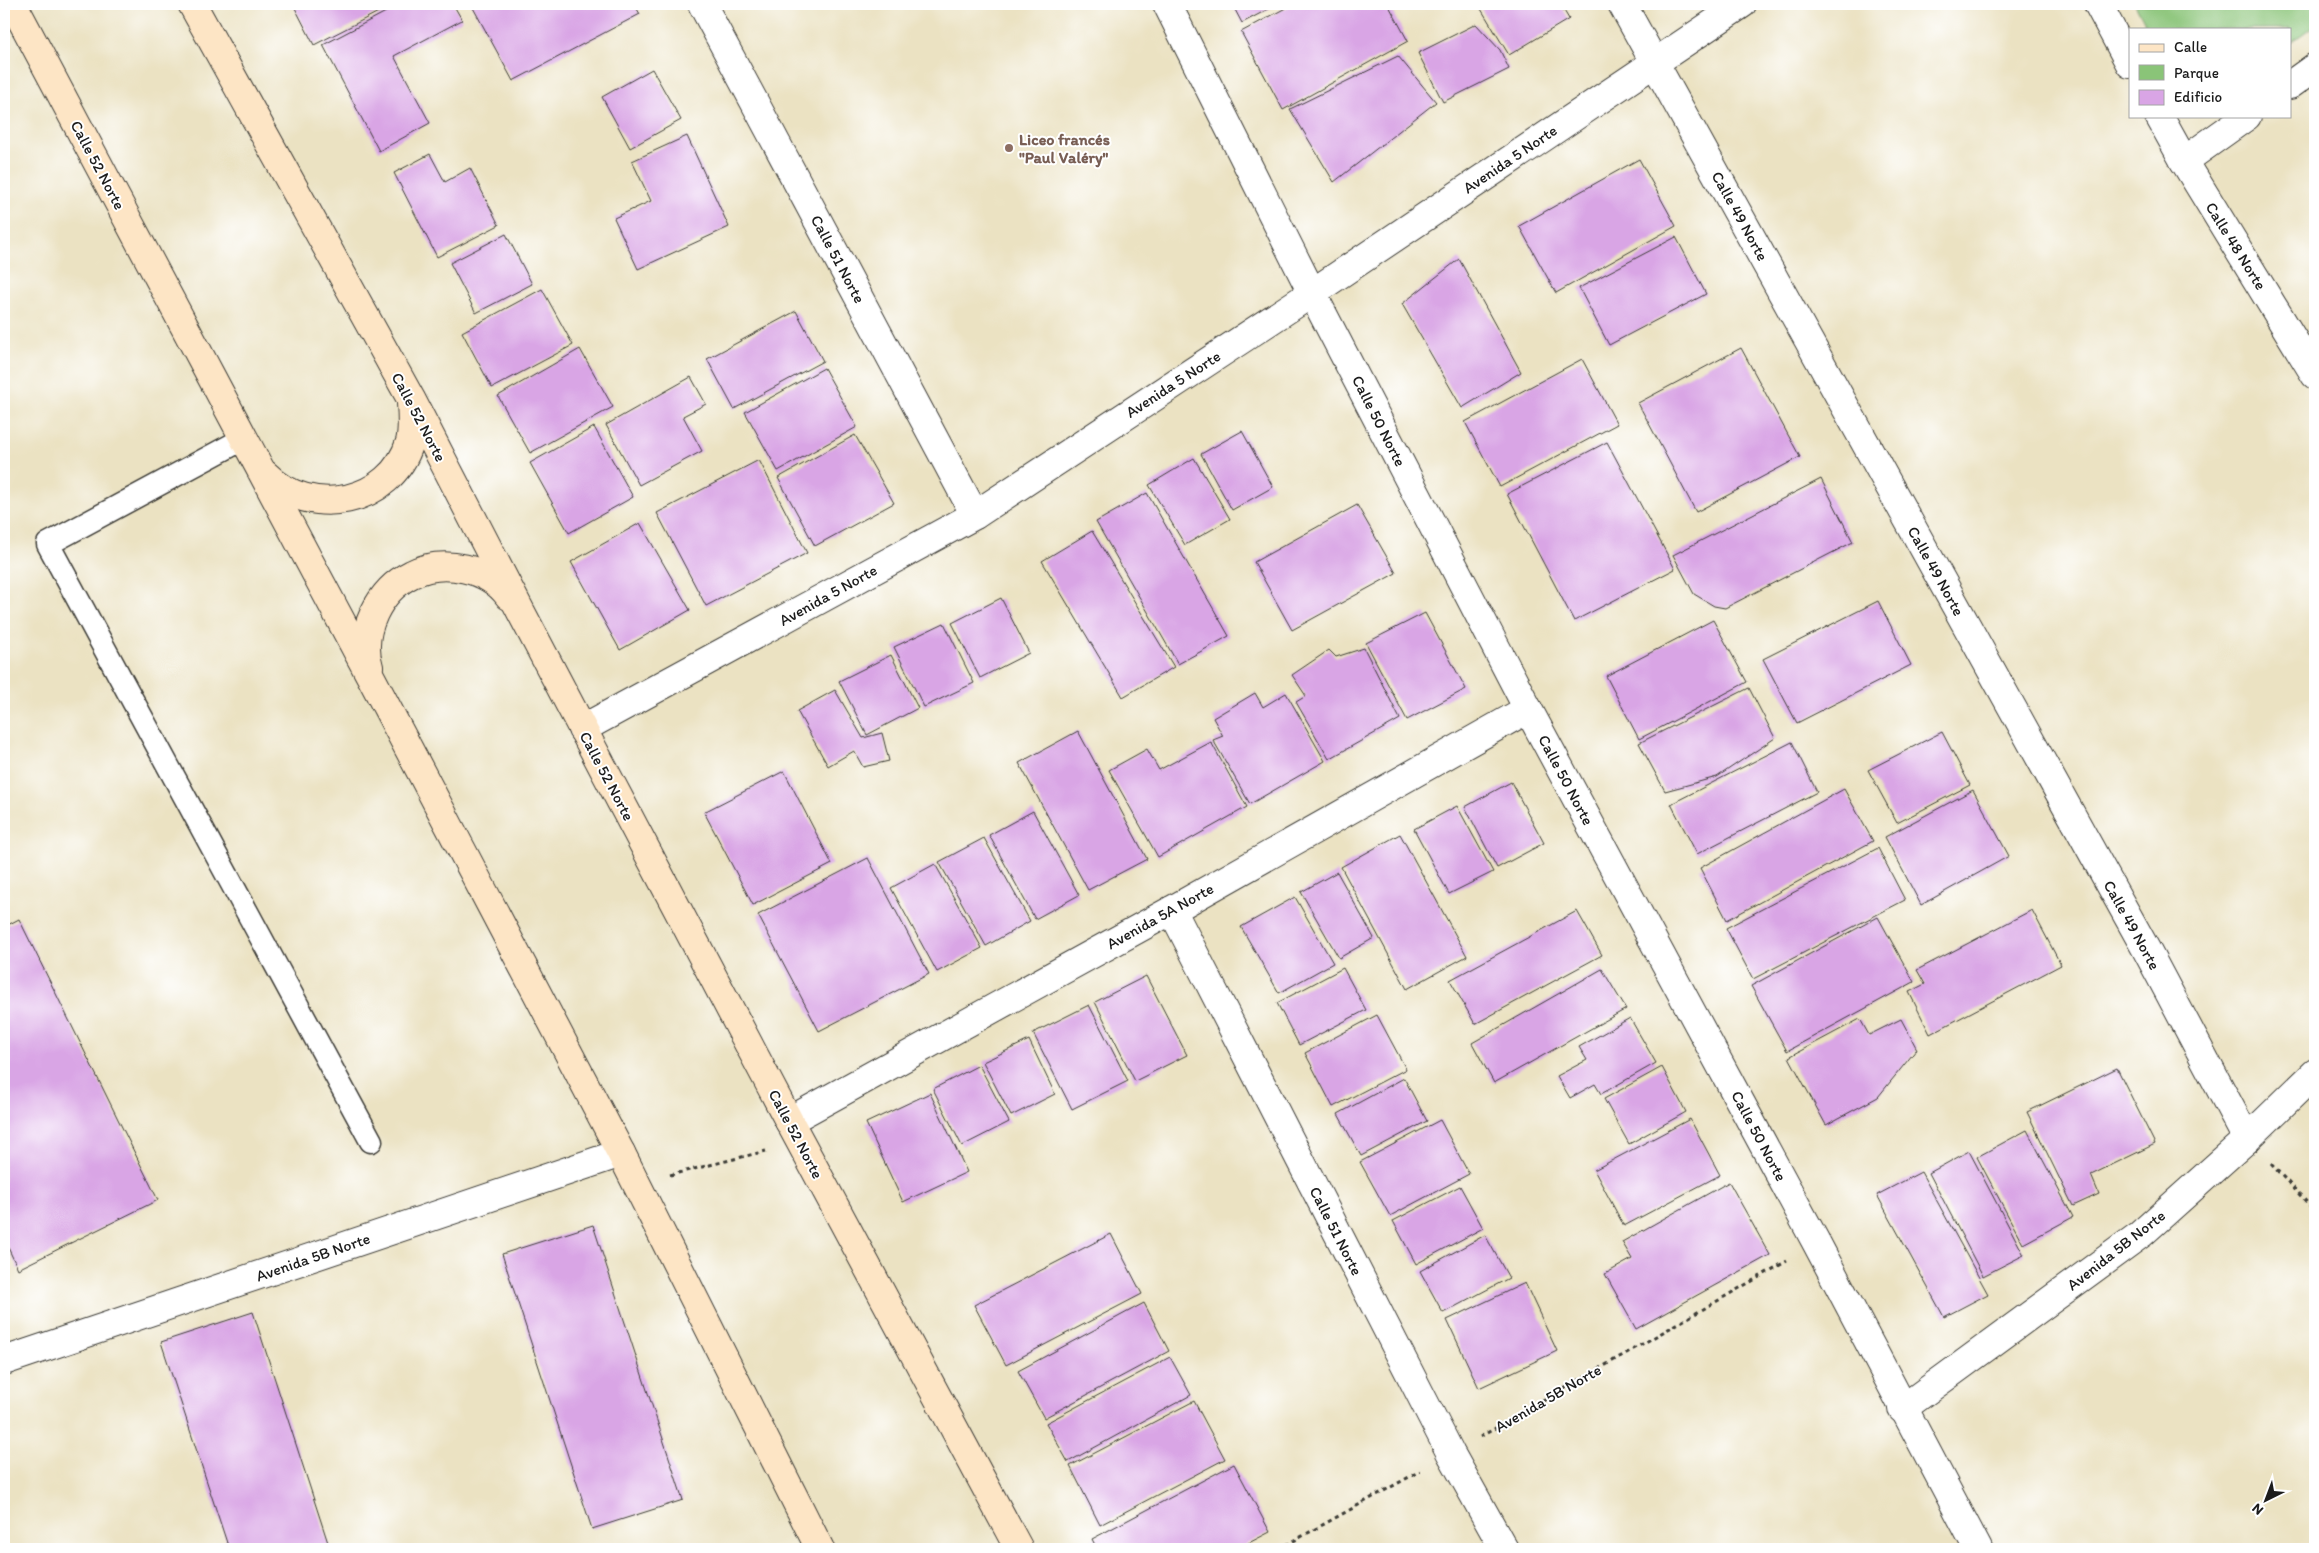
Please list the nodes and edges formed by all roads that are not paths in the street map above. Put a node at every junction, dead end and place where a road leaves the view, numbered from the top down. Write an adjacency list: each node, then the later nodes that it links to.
1 (13, 4): 18 (main road, Calle 52 Norte)
2 (192, 4): 17 (main road, Calle 52 Norte)
3 (702, 4): 20 (street, Calle 51 Norte)
4 (1167, 4): 15 (street, Calle 50 Norte)
5 (1622, 4): 8 (street, Calle 49 Norte)
6 (1742, 4): 8 (street, Avenida 5 Norte)
7 (2098, 4): 9 (street)
8 (1654, 62): 15 (street, Avenida 5 Norte); 28 (street, Calle 49 Norte)
9 (2129, 62)
10 (2315, 67): 11 (street)
11 (2292, 84)
12 (2160, 118): 14 (street, Calle 48 Norte)
13 (2244, 118): 14 (street)
14 (2184, 161): 16 (street, Calle 48 Norte)
15 (1312, 293): 20 (street, Avenida 5 Norte); 23 (street, Calle 50 Norte)
16 (2315, 375)
17 (411, 399): 19 (main road); 21 (main road, Calle 52 Norte)
18 (243, 439): 19 (main road, Calle 52 Norte); 29 (lane)
19 (260, 468): 22 (main road, Calle 52 Norte)
20 (975, 515): 24 (street, Avenida 5 Norte)
21 (521, 612): 22 (main road); 24 (main road, Calle 52 Norte)
22 (373, 681): 30 (main road, Calle 52 Norte)
23 (1528, 709): 25 (street, Avenida 5A Norte); 32 (street, Calle 50 Norte)
24 (582, 729): 27 (main road, Calle 52 Norte)
25 (1172, 910): 27 (street, Avenida 5A Norte); 35 (street, Calle 51 Norte)
26 (2315, 1073): 28 (street, Avenida 5B Norte)
27 (795, 1131): 34 (main road, Calle 52 Norte)
28 (2247, 1139): 32 (street, Avenida 5B Norte)
29 (371, 1141)
30 (621, 1153): 31 (street, Avenida 5B Norte); 33 (main road, Calle 52 Norte)
31 (4, 1361)
32 (1902, 1409): 36 (street, Calle 50 Norte)
33 (819, 1549)
34 (1019, 1549)
35 (1504, 1549)
36 (1978, 1549)

